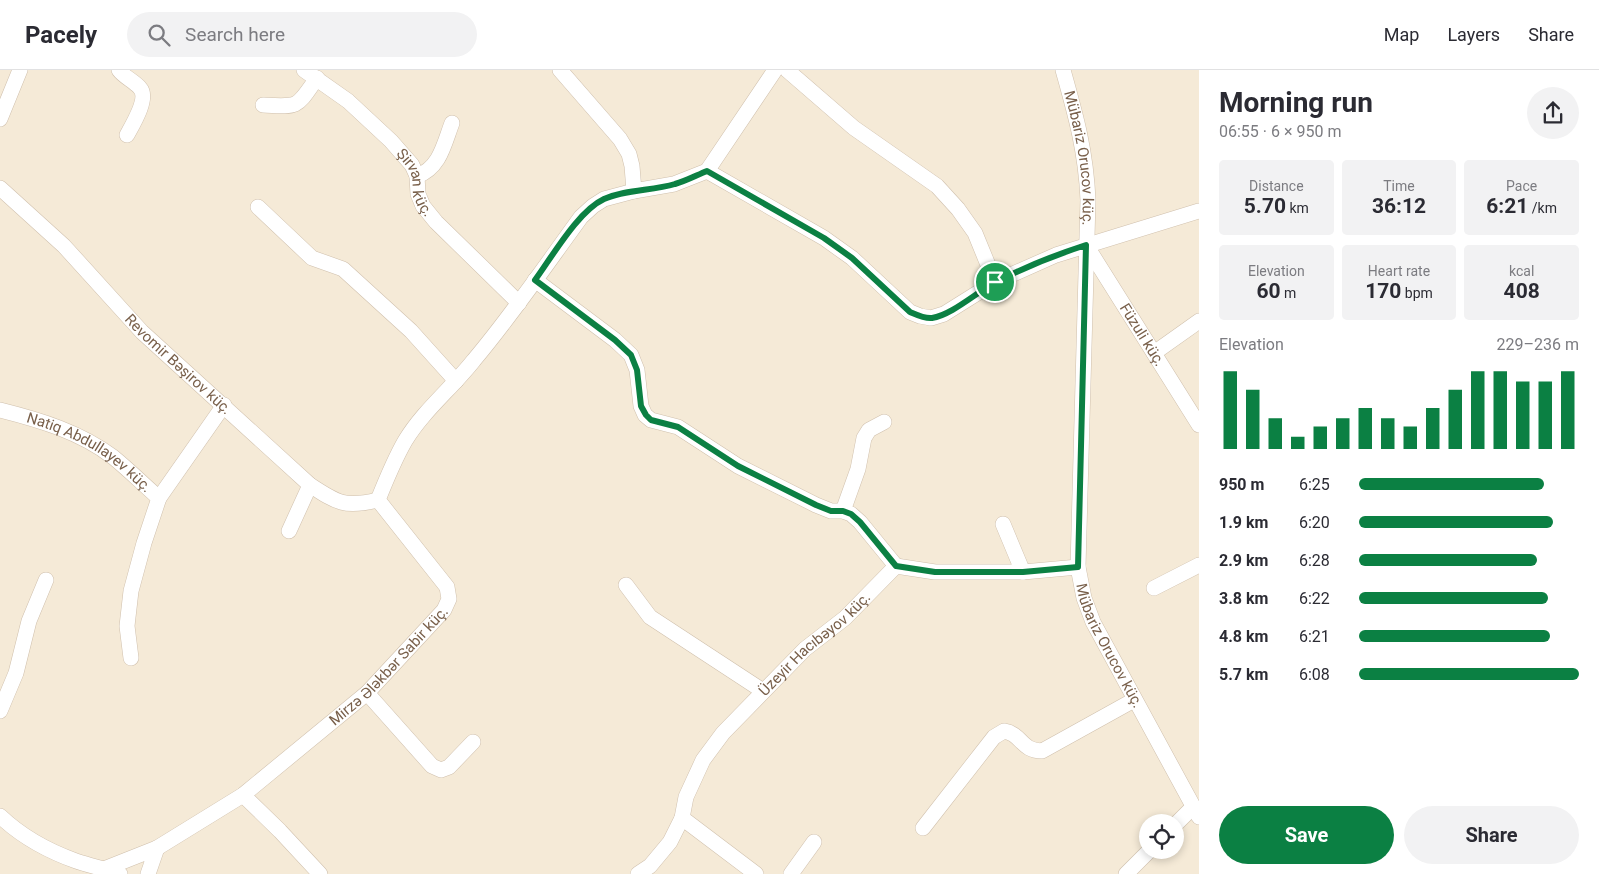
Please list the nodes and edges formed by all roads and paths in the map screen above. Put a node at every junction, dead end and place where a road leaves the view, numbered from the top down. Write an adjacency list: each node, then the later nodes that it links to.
1 (20, 70): 10 (street)
2 (119, 70): 12 (street)
3 (304, 70): 8 (street, Şirvan küç.)
4 (560, 70): 16 (street)
5 (775, 70): 13 (street)
6 (787, 70): 21 (street)
7 (1063, 70): 19 (street, Mübariz Orucov küç.)
8 (317, 78): 9 (street); 14 (street, Şirvan küç.)
9 (262, 105)
10 (0, 119)
11 (452, 123): 14 (street)
12 (127, 135)
13 (707, 171): 16 (street); 21 (street)
14 (417, 176): 22 (street, Şirvan küç.)
15 (0, 188): 26 (street, Revomir Bəşirov küç.)
16 (634, 191): 20 (street)
17 (258, 207): 25 (street)
18 (1199, 211): 19 (street)
19 (1086, 245): 21 (street); 24 (street, Füzuli küç.); 38 (street, Mübariz Orucov küç.)
20 (535, 280): 22 (street); 33 (street)
21 (995, 282)
22 (519, 303): 25 (street)
23 (1199, 321): 24 (street)
24 (1154, 353): 29 (street, Füzuli küç.)
25 (456, 381): 32 (street)
26 (224, 405): 30 (street, Revomir Bəşirov küç.); 31 (street)
27 (0, 410): 31 (street, Natiq Abdullayev küç.)
28 (884, 422): 33 (street)
29 (1199, 425)
30 (310, 484): 32 (street, Revomir Bəşirov küç.); 35 (street)
31 (159, 498): 43 (street, Natiq Abdullayev küç.)
32 (378, 500): 45 (street, Mirzə Ələkbər Sabir küç.)
33 (843, 511): 37 (street)
34 (1003, 524): 39 (street)
35 (289, 531)
36 (1199, 565): 42 (street)
37 (896, 566): 39 (street); 44 (street, Üzeyir Hacıbəyov küç.)
38 (1078, 567): 39 (street); 46 (street, Mübariz Orucov küç.)
39 (1023, 572)
40 (46, 580): 47 (street)
41 (626, 585): 44 (street)
42 (1154, 588)
43 (131, 658)
44 (763, 691): 52 (street, Üzeyir Hacıbəyov küç.)
45 (367, 693): 48 (street); 49 (street, Mirzə Ələkbər Sabir küç.)
46 (1134, 700): 50 (street, Mübariz Orucov küç.); 54 (street)
47 (0, 711)
48 (473, 742)
49 (243, 795): 56 (street, Mirzə Ələkbər Sabir küç.); 61 (street)
50 (1196, 812): 53 (street)
51 (0, 816): 58 (street)
52 (682, 818): 62 (street, Üzeyir Hacıbəyov küç.); 63 (street)
53 (1184, 819)
54 (923, 828)
55 (814, 842): 64 (street)
56 (157, 848): 58 (street, Mirzə Ələkbər Sabir küç.); 60 (street)
57 (1141, 859): 65 (street)
58 (104, 869): 59 (street)
59 (120, 874)
60 (148, 874)
61 (320, 874)
62 (638, 874)
63 (756, 874)
64 (791, 874)
65 (1126, 874)

